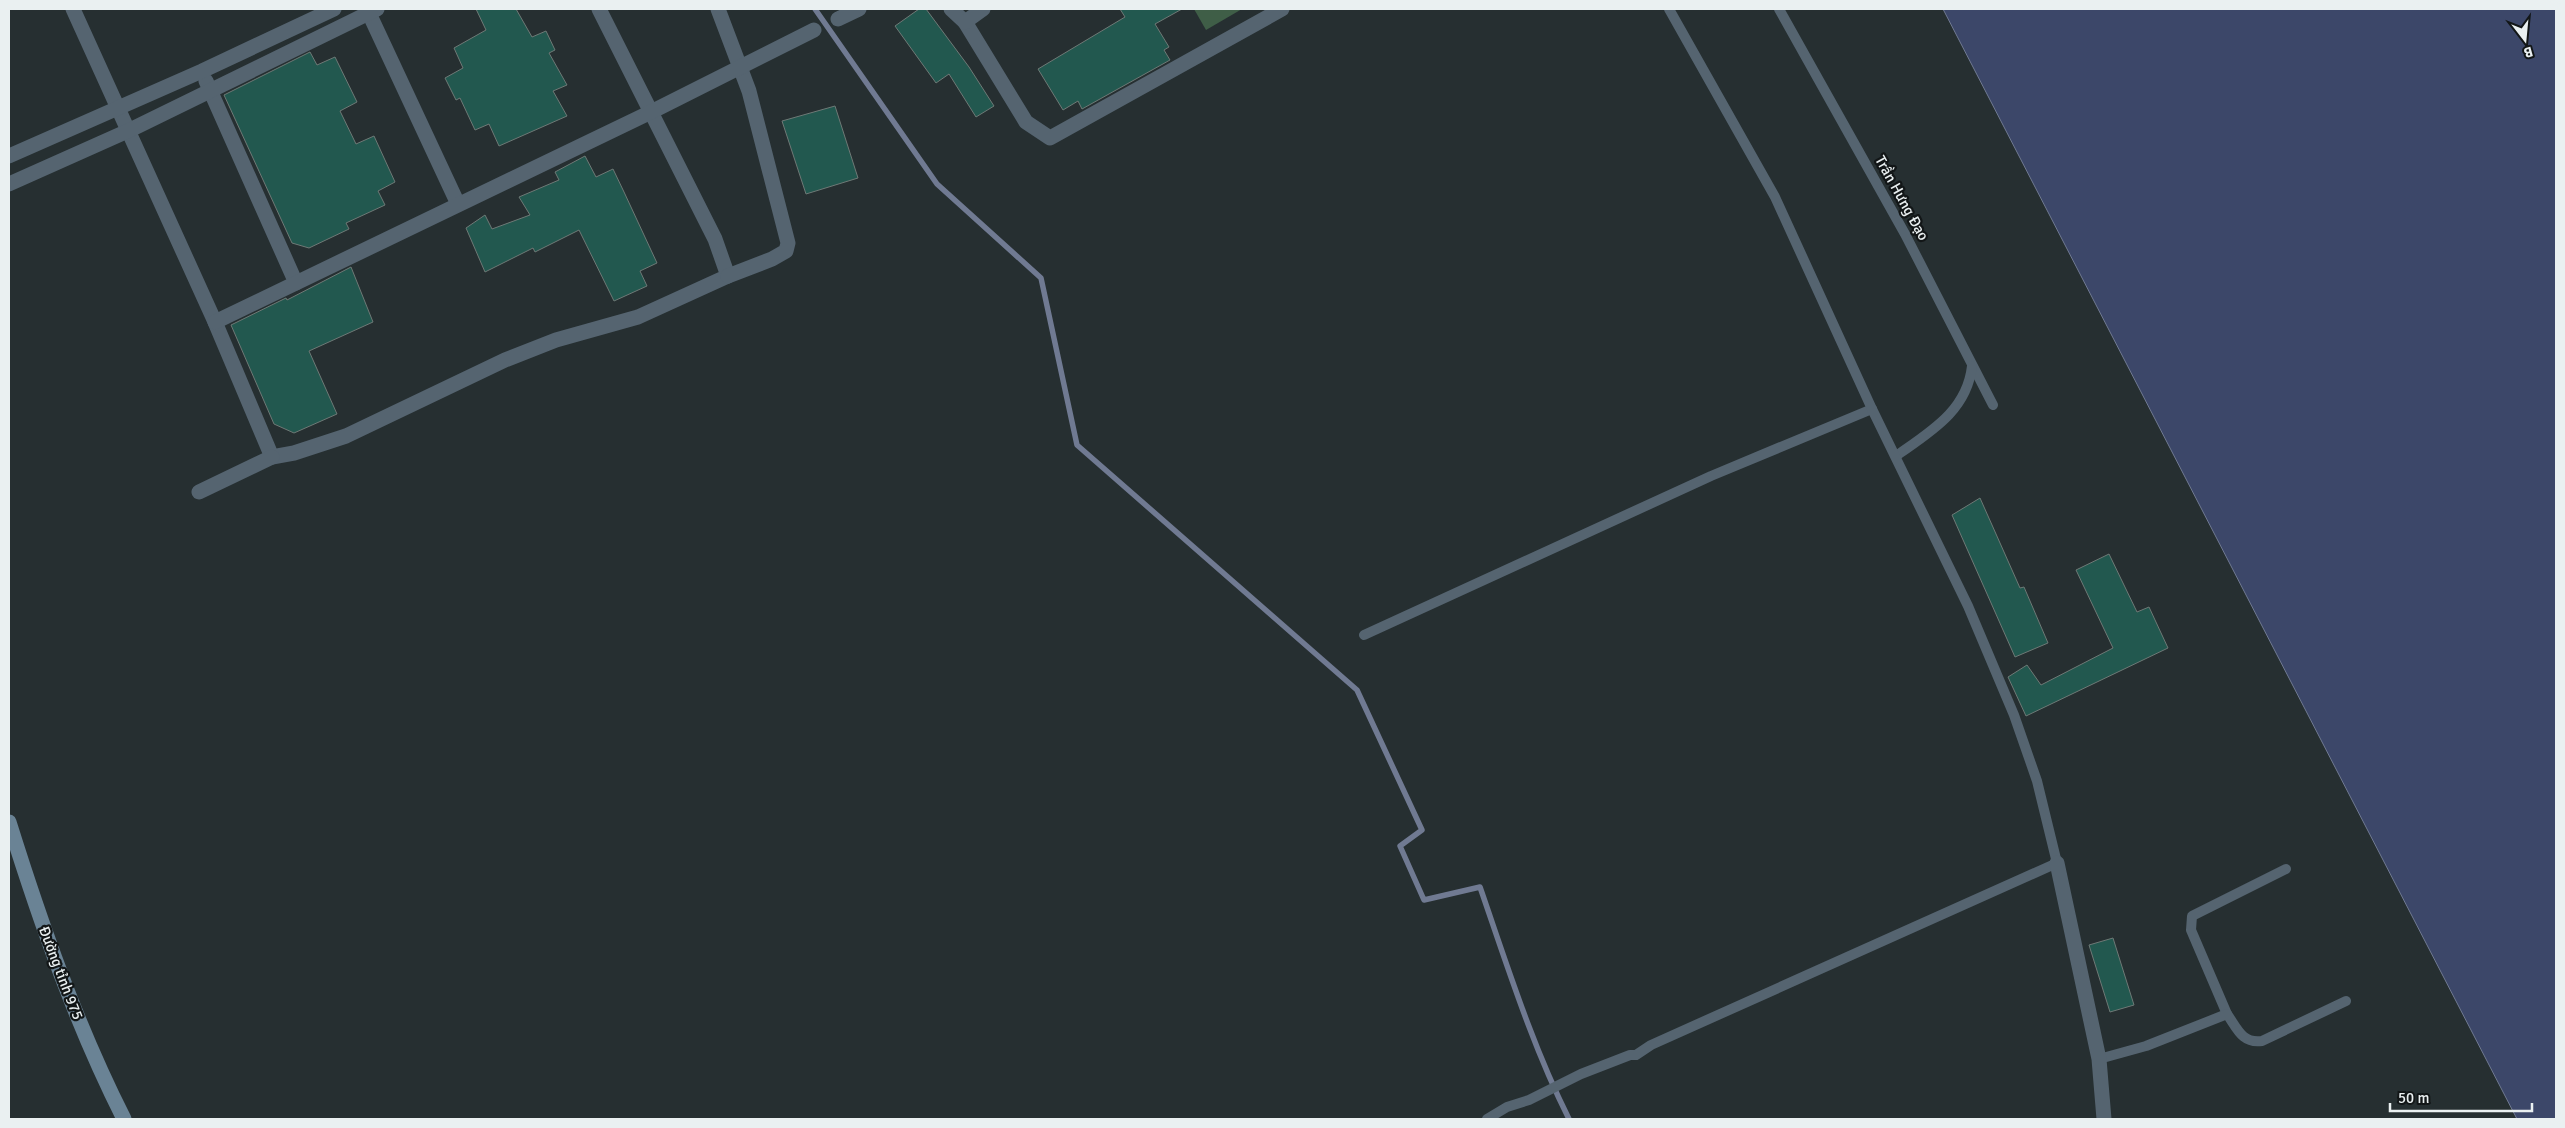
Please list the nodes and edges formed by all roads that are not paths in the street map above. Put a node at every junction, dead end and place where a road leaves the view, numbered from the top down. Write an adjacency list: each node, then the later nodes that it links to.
1 (73, 9): 18 (street)
2 (334, 9): 16 (street)
3 (599, 9): 19 (street)
4 (718, 9): 15 (street)
5 (859, 9): 12 (street)
6 (951, 9): 13 (street)
7 (983, 9): 13 (street)
8 (1282, 9): 13 (street)
9 (1668, 9): 29 (lane)
10 (1779, 9): 27 (lane, Trần Hưng Đạo)
11 (371, 10): 17 (street); 23 (street)
12 (838, 19)
13 (965, 22)
14 (814, 30): 15 (street)
15 (740, 66): 19 (street); 24 (street)
16 (202, 71): 17 (street); 18 (street)
17 (210, 90): 20 (street); 25 (street)
18 (120, 108): 20 (street); 21 (street)
19 (650, 112): 23 (street); 24 (street)
20 (130, 130): 22 (street); 26 (street)
21 (9, 156)
22 (9, 184)
23 (458, 204): 25 (street)
24 (728, 276): 31 (street)
25 (296, 283): 26 (street)
26 (215, 322): 31 (street)
27 (1972, 365): 28 (lane, Trần Hưng Đạo); 30 (lane)
28 (1993, 405)
29 (1872, 409): 30 (lane); 33 (lane)
30 (1896, 456): 35 (lane)
31 (272, 457): 32 (street)
32 (199, 492)
33 (1364, 635)
34 (9, 822): 40 (main road, Đường tỉnh 975)
35 (2056, 863): 39 (street); 41 (lane)
36 (2286, 869): 38 (lane)
37 (2346, 1001): 38 (lane)
38 (2227, 1014): 39 (lane)
39 (2099, 1059): 42 (street)
40 (124, 1119)
41 (1487, 1119)
42 (2104, 1119)

